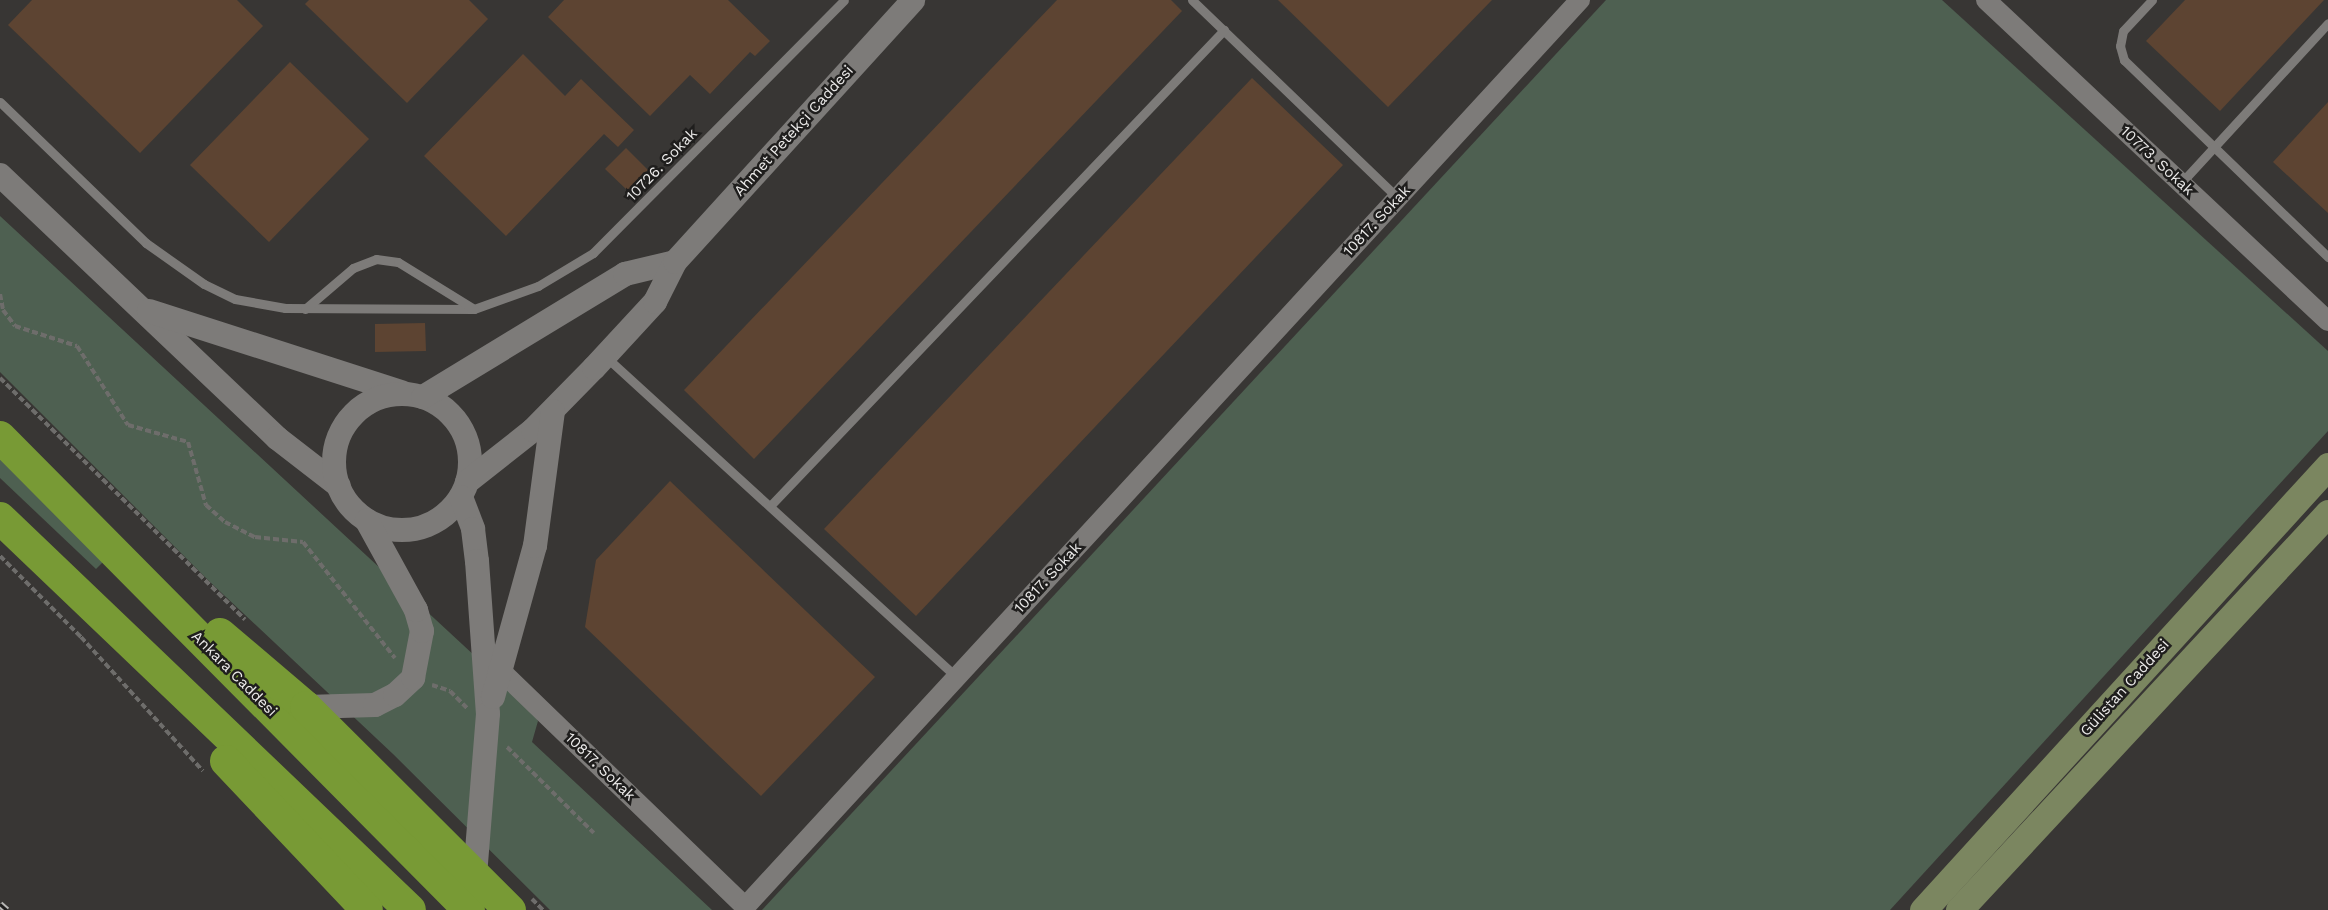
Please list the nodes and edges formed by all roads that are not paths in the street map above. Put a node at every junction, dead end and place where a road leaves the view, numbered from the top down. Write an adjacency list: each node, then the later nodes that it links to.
1 (844, 0): 18 (lane, 10726. Sokak)
2 (913, 0): 15 (street, Ahmet Petekçi Caddesi)
3 (1192, 0): 8 (lane)
4 (1580, 0): 13 (street, 10817. Sokak)
5 (1986, 0): 12 (street, 10773. Sokak)
6 (2152, 0): 10 (lane)
7 (2328, 23): 10 (lane)
8 (1224, 30): 13 (lane); 28 (lane)
9 (0, 102): 17 (lane, 10726. Sokak)
10 (2214, 147): 12 (lane); 14 (lane)
11 (0, 175): 16 (street)
12 (2181, 183): 19 (street, 10773. Sokak)
13 (1398, 198): 34 (street, 10817. Sokak)
14 (2328, 257)
15 (675, 262): 20 (street, Ahmet Petekçi Caddesi); 21 (street)
16 (144, 309): 21 (street); 25 (street)
17 (305, 309): 18 (lane, 10726. Sokak); 18 (lane)
18 (474, 309)
19 (2328, 321)
20 (605, 356): 22 (street, Ahmet Petekçi Caddesi); 28 (lane)
21 (415, 395): 25 (street); 26 (street)
22 (553, 411): 26 (street, Ahmet Petekçi Caddesi); 33 (street)
23 (0, 437): 27 (highway, Ankara Caddesi)
24 (2328, 466): 42 (main road, Gülistan Caddesi)
25 (339, 486): 31 (street)
26 (464, 489): 31 (street); 36 (street)
27 (52, 493): 35 (highway); 40 (highway, Ankara Caddesi)
28 (770, 506): 34 (lane)
29 (2328, 513): 43 (main road, Gülistan Caddesi)
30 (0, 518): 39 (highway)
31 (367, 520): 35 (street)
32 (0, 524): 38 (highway)
33 (501, 671): 34 (street, 10817. Sokak); 36 (street)
34 (957, 677)
35 (306, 707): 37 (highway)
36 (487, 721): 37 (street)
37 (475, 875): 41 (highway)
38 (367, 910)
39 (410, 910)
40 (470, 910)
41 (510, 910)
42 (1923, 910)
43 (1959, 910)

